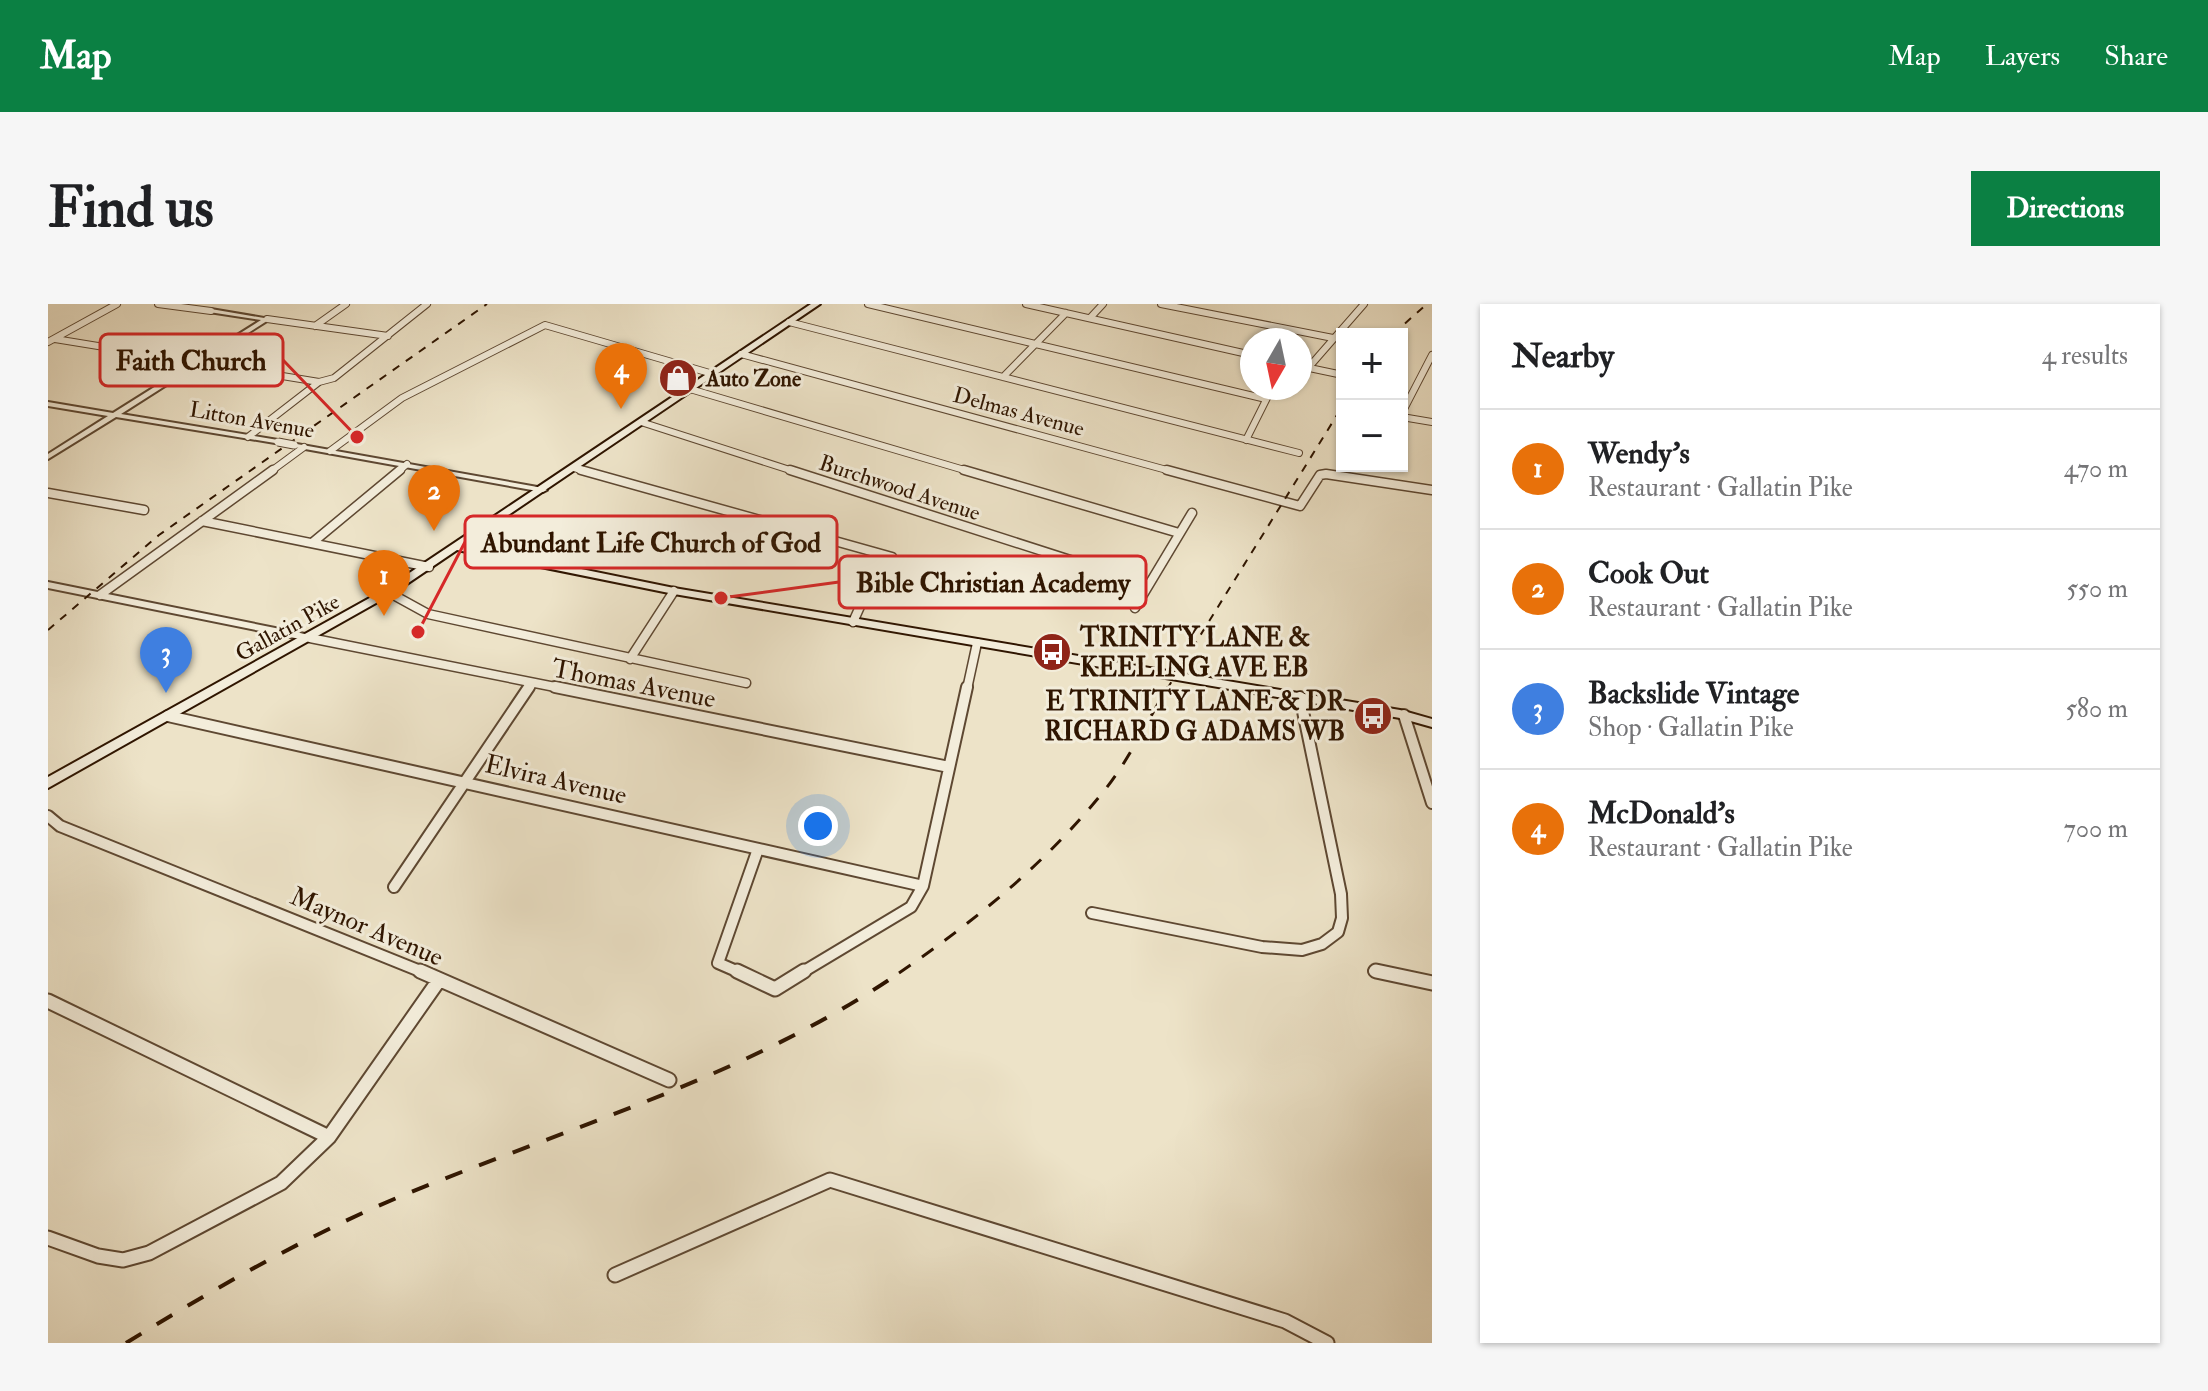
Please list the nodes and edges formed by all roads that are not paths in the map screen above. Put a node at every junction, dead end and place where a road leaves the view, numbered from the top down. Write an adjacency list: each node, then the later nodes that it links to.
1 (117, 304): 22 (street)
2 (158, 304): 14 (street)
3 (221, 304): 14 (street)
4 (346, 304): 19 (street)
5 (427, 304): 20 (street)
6 (816, 304): 18 (main road, Gallatin Pike)
7 (868, 304): 23 (street)
8 (1026, 304): 15 (street)
9 (1103, 304): 16 (street)
10 (1161, 304): 13 (street)
11 (1195, 304): 13 (street)
12 (1364, 304): 21 (street)
13 (1191, 310): 21 (street)
14 (211, 311): 17 (street)
15 (1066, 313): 16 (street); 23 (street)
16 (1090, 318): 24 (street)
17 (267, 319): 19 (street); 27 (street)
18 (789, 322): 25 (main road, Gallatin Pike); 32 (street)
19 (315, 326): 20 (street)
20 (388, 336): 33 (street)
21 (1333, 338): 28 (street)
22 (51, 340): 27 (street)
23 (1036, 344): 32 (street); 37 (street)
24 (1240, 352)
25 (741, 354): 30 (main road, Gallatin Pike); 54 (street, Delmas Avenue)
26 (1432, 355): 34 (street)
27 (199, 363): 33 (street); 41 (street)
28 (1312, 363)
29 (1312, 368): 31 (street)
30 (713, 374): 36 (main road, Gallatin Pike); 48 (street)
31 (1336, 374)
32 (1003, 377): 46 (street)
33 (319, 382): 45 (street)
34 (1417, 383): 35 (street); 39 (street)
35 (1432, 385)
36 (690, 389): 43 (main road, Gallatin Pike); 59 (street)
37 (1240, 393)
38 (1266, 400): 46 (street)
39 (1408, 402)
40 (48, 404): 41 (street, Litton Avenue)
41 (119, 416): 45 (street, Litton Avenue); 50 (street)
42 (1408, 416): 44 (street)
43 (641, 422): 52 (main road, Gallatin Pike); 64 (street, Burchwood Avenue)
44 (1432, 422)
45 (248, 437): 47 (street, Litton Avenue, bridge)
46 (1246, 440): 49 (street)
47 (299, 446): 48 (street, Litton Avenue); 58 (street)
48 (330, 451): 51 (street, Litton Avenue)
49 (1299, 453)
50 (48, 457)
51 (407, 464): 53 (street, Litton Avenue); 60 (street)
52 (574, 468): 53 (main road, Gallatin Pike); 69 (street)
53 (543, 490): 61 (main road, Gallatin Pike)
54 (1432, 490)
55 (48, 493): 56 (street)
56 (144, 510)
57 (1192, 513): 59 (street)
58 (202, 521): 60 (street); 67 (street)
59 (1179, 533): 64 (street)
60 (312, 543): 62 (street)
61 (458, 547): 62 (main road, Gallatin Pike); 65 (main road)
62 (429, 567): 66 (main road, Gallatin Pike)
63 (48, 585): 67 (street)
64 (1148, 585): 68 (street)
65 (674, 591): 69 (main road); 72 (street)
66 (388, 592): 70 (main road, Gallatin Pike); 72 (street)
67 (100, 595): 70 (street)
68 (1135, 608)
69 (853, 622): 71 (main road)
70 (310, 638): 74 (street, Thomas Avenue); 77 (main road, Gallatin Pike)
71 (977, 643): 75 (main road); 80 (street)
72 (630, 659): 73 (street)
73 (746, 683)
74 (531, 685): 80 (street, Thomas Avenue); 81 (street)
75 (1300, 697): 76 (main road); 88 (street)
76 (1404, 715): 78 (main road); 79 (main road); 83 (street)
77 (168, 716): 81 (street, Elvira Avenue); 82 (main road, Gallatin Pike)
78 (1432, 716)
79 (1432, 723)
80 (949, 767): 86 (street)
81 (464, 780): 85 (street, Elvira Avenue); 87 (street)
82 (48, 783)
83 (1432, 803)
84 (48, 816): 90 (street, Maynor Avenue)
85 (758, 849): 86 (street, Elvira Avenue); 86 (street)
86 (924, 881)
87 (394, 887)
88 (1092, 913)
89 (1374, 971): 91 (street)
90 (439, 980): 93 (street, Maynor Avenue); 94 (street)
91 (1432, 983)
92 (48, 1001): 94 (street)
93 (669, 1080)
94 (329, 1137): 95 (street)
95 (48, 1238)
96 (615, 1275): 97 (street)
97 (1327, 1343)

